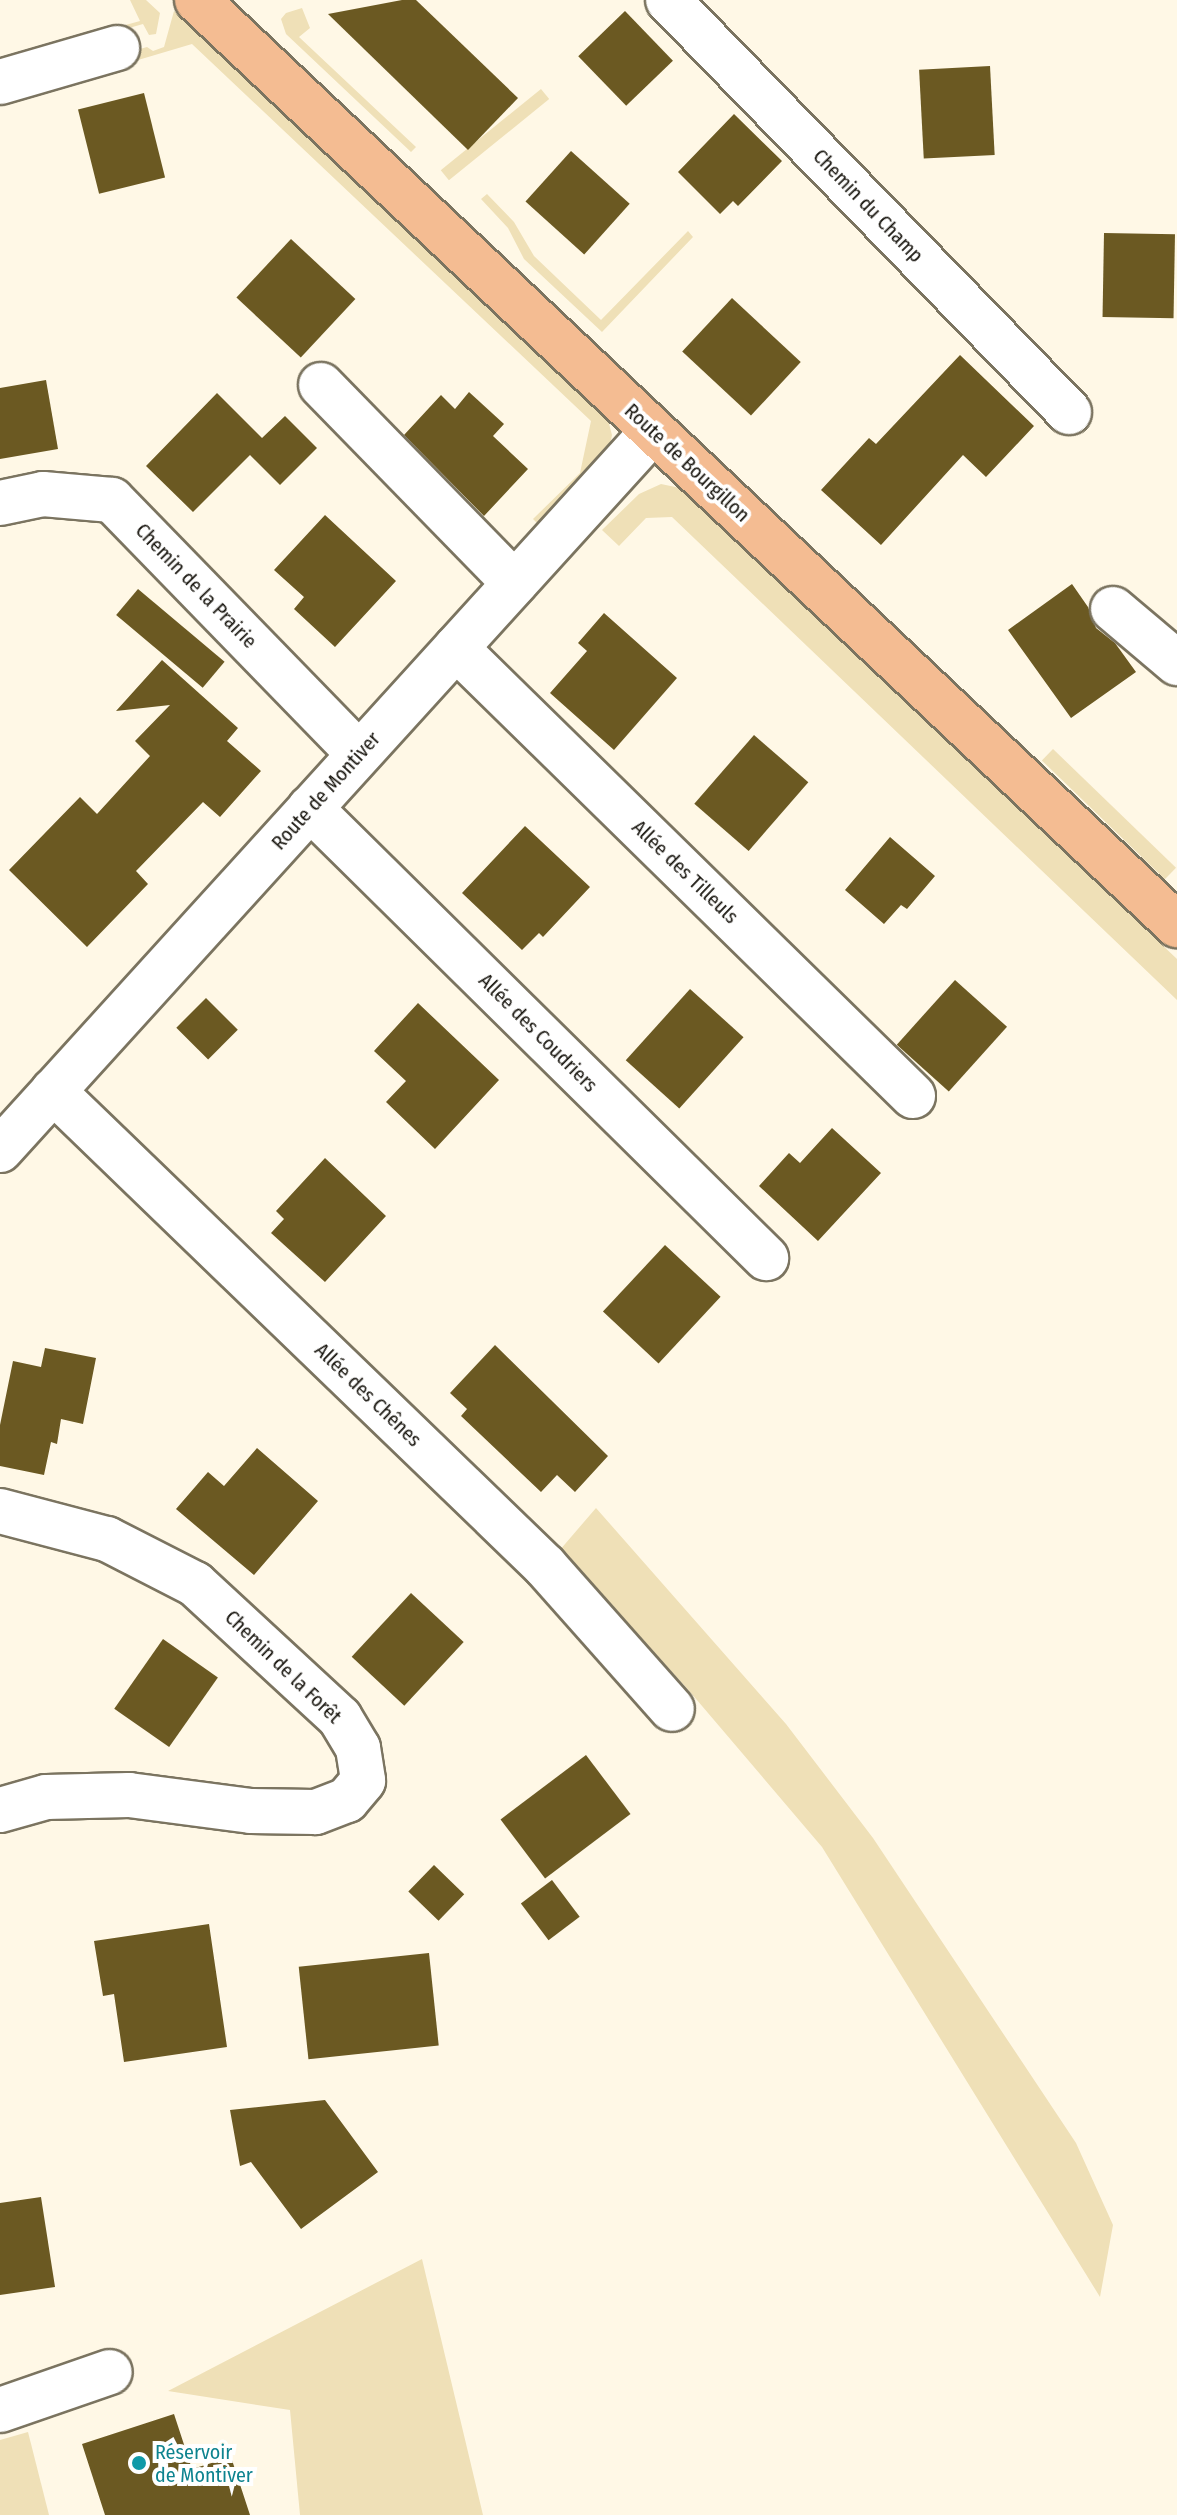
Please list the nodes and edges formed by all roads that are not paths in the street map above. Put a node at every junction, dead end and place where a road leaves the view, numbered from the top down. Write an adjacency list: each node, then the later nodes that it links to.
1 (197, 0): 7 (main road, Route de Bourgillon)
2 (668, 0): 6 (street, Chemin du Champ)
3 (117, 48): 4 (street)
4 (0, 82)
5 (321, 385): 9 (street)
6 (1069, 412)
7 (653, 431): 9 (street, Route de Montiver); 15 (main road, Route de Bourgillon)
8 (0, 503): 13 (street, Chemin de la Prairie)
9 (514, 583): 11 (street, Route de Montiver)
10 (1113, 609): 12 (street)
11 (456, 648): 13 (street, Route de Montiver); 17 (street, Allée des Tilleuls)
12 (1177, 663)
13 (359, 754): 14 (street, Route de Montiver)
14 (310, 808): 16 (street, Route de Montiver); 19 (street, Allée des Coudriers)
15 (1177, 925)
16 (53, 1091): 18 (street, Route de Montiver); 21 (street, Allée des Chênes)
17 (913, 1096)
18 (0, 1150)
19 (766, 1258)
20 (0, 1511): 22 (street, Chemin de la Forêt)
21 (672, 1709)
22 (0, 1810)
23 (110, 2372): 24 (street)
24 (0, 2410)

